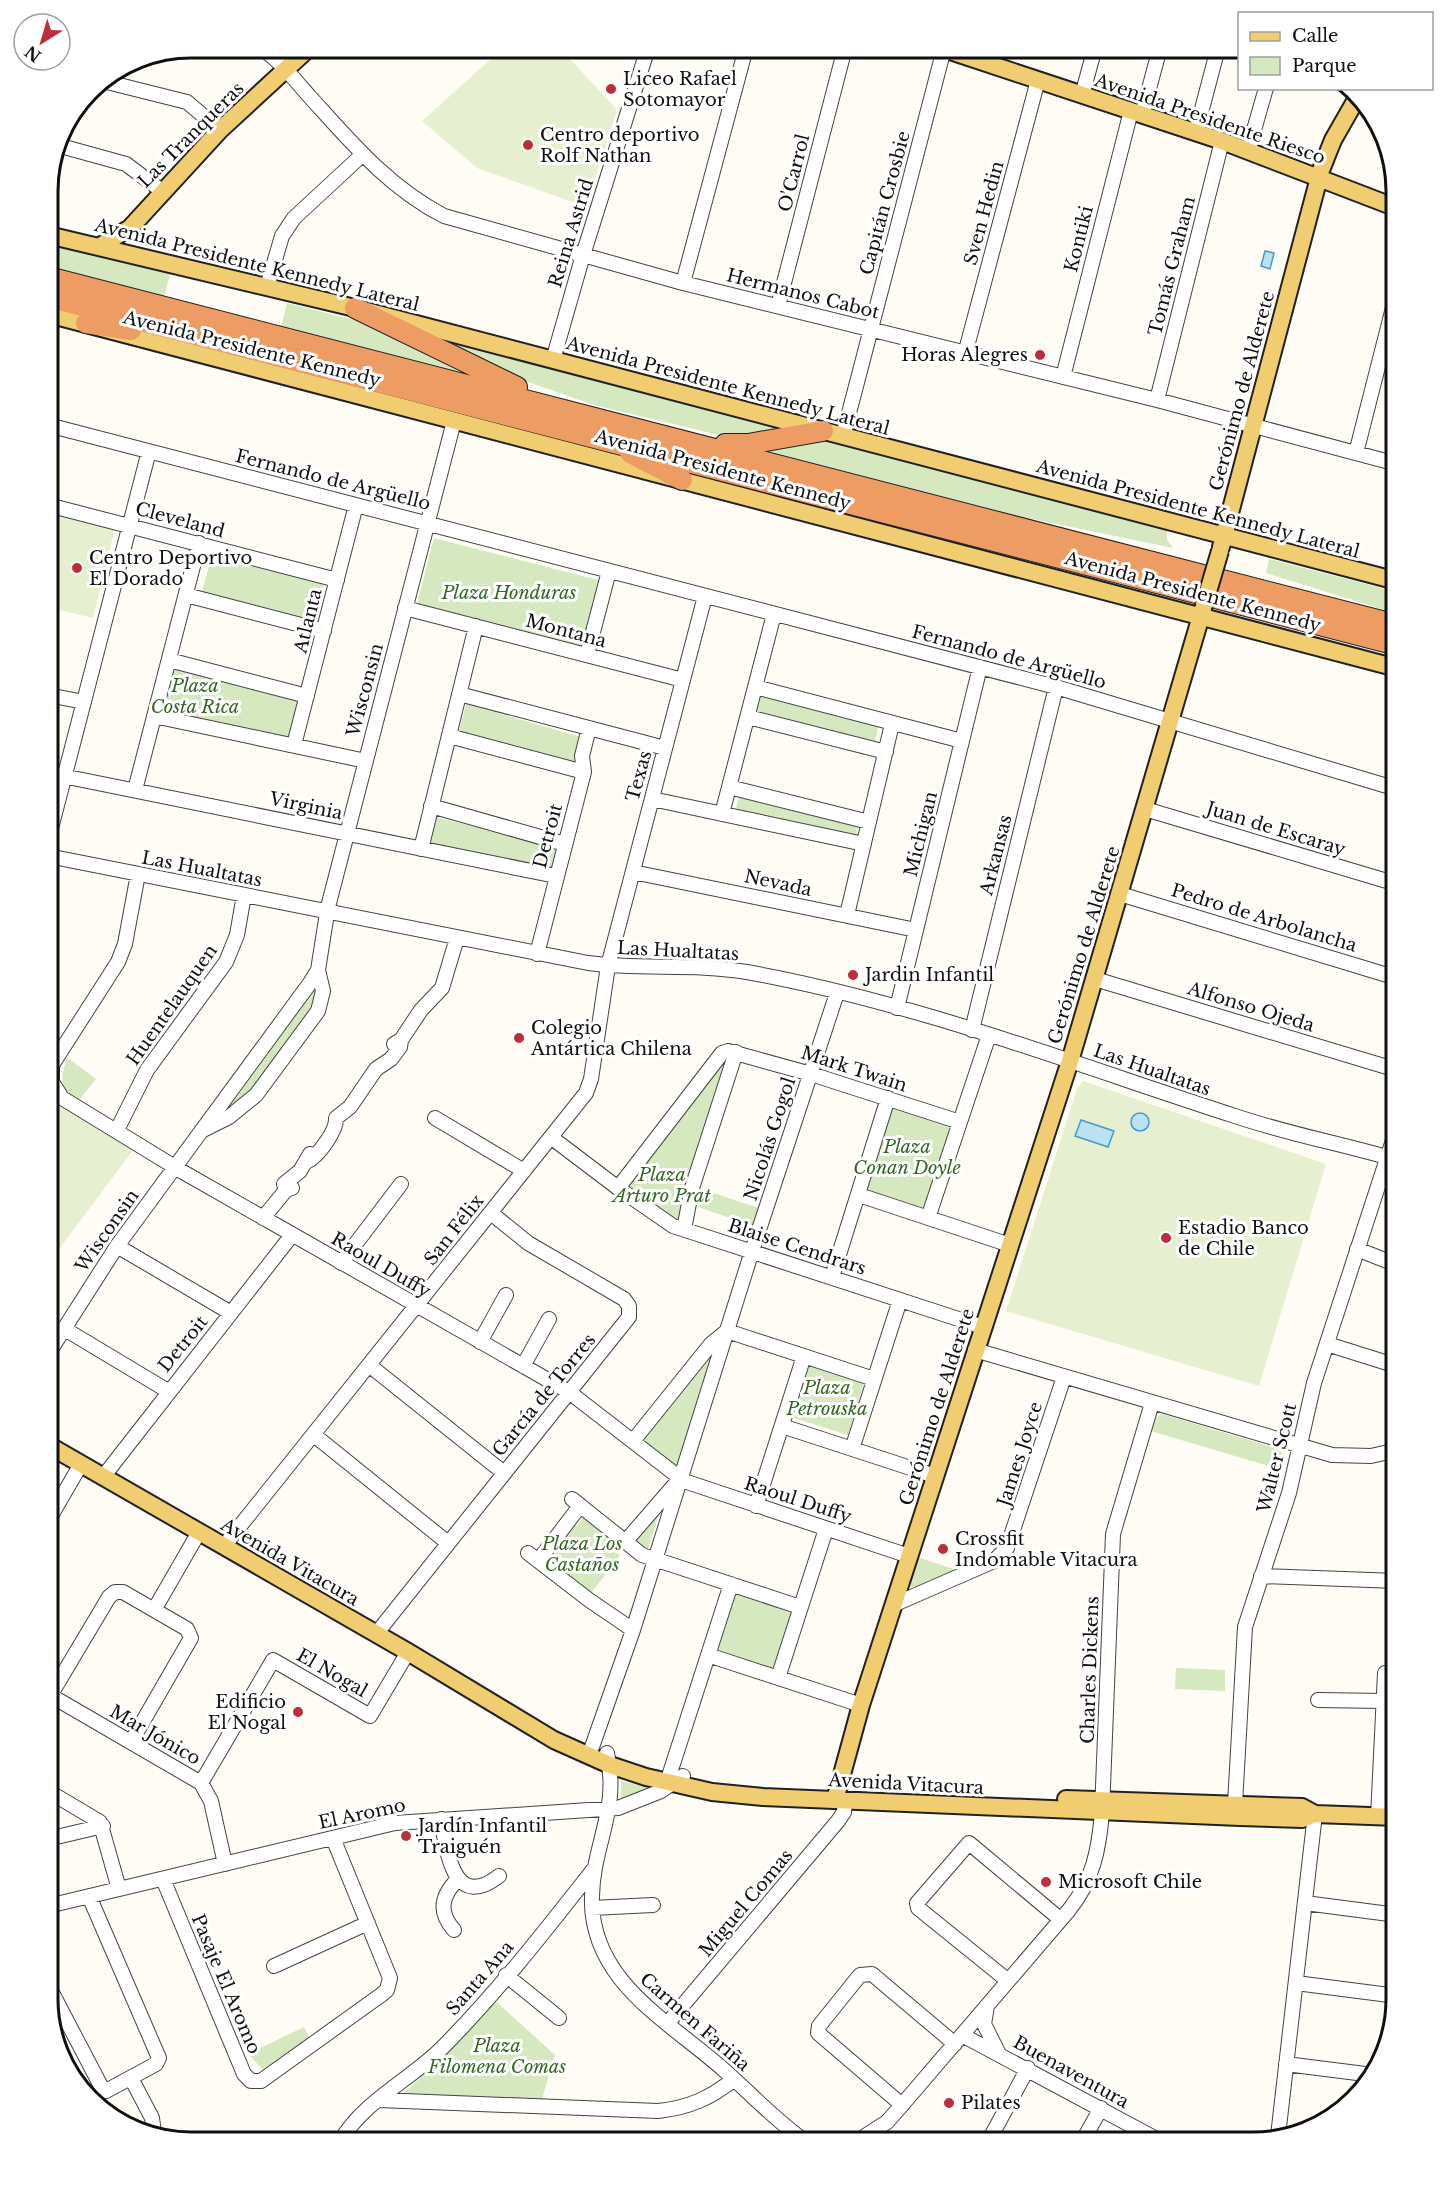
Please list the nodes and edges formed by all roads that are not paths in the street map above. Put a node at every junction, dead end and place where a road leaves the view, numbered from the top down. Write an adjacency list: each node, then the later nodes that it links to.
1 (273, 59): 11 (street, Hermanos Cabot)
2 (297, 59): 11 (main road, Las Tranqueras)
3 (645, 59): 31 (street, Reina Astrid)
4 (743, 59): 33 (street)
5 (842, 59): 35 (street, O'Carrol)
6 (940, 59): 40 (street, Capitán Crosbie)
7 (991, 59): 12 (main road, Avenida Presidente Riesco)
8 (1092, 59): 15 (street)
9 (1156, 59): 17 (street, Kontiki)
10 (1215, 59): 19 (street)
11 (285, 70): 18 (main road, Las Tranqueras); 23 (street, Hermanos Cabot)
12 (1038, 80): 15 (main road, Avenida Presidente Riesco); 43 (street, Sven Hedin)
13 (114, 84): 18 (street)
14 (1265, 90): 22 (street)
15 (1082, 95): 17 (main road, Avenida Presidente Riesco)
16 (1354, 104): 24 (main road, Gerónimo de Alderete)
17 (1136, 113): 19 (main road, Avenida Presidente Riesco); 45 (street, Kontiki)
18 (220, 130): 25 (main road, Las Tranqueras)
19 (1196, 132): 20 (main road, Avenida Presidente Riesco)
20 (1222, 141): 22 (main road, Avenida Presidente Riesco); 46 (street, Tomás Graham)
21 (67, 148): 25 (street)
22 (1248, 151): 24 (main road, Avenida Presidente Riesco)
23 (362, 155): 31 (street, Hermanos Cabot); 34 (street)
24 (1318, 178): 26 (main road, Avenida Presidente Riesco); 49 (main road, Gerónimo de Alderete)
25 (162, 191): 27 (main road, Las Tranqueras)
26 (1386, 204)
27 (130, 228): 29 (main road, Las Tranqueras); 30 (main road)
28 (59, 237): 29 (main road, Avenida Presidente Kennedy Lateral)
29 (100, 246): 30 (main road, Avenida Presidente Kennedy Lateral)
30 (136, 255): 34 (main road, Avenida Presidente Kennedy Lateral)
31 (583, 255): 33 (street, Hermanos Cabot); 44 (street, Reina Astrid)
32 (59, 281): 47 (highway, Avenida Presidente Kennedy)
33 (683, 283): 35 (street, Hermanos Cabot)
34 (267, 287): 36 (main road, Avenida Presidente Kennedy Lateral)
35 (778, 306): 40 (street, Hermanos Cabot)
36 (355, 308): 44 (main road, Avenida Presidente Kennedy Lateral); 47 (highway)
37 (59, 313): 42 (highway, Avenida Presidente Kennedy)
38 (59, 314): 39 (main road)
39 (86, 323): 42 (highway); 48 (main road)
40 (871, 330): 43 (street, Hermanos Cabot); 53 (street, Capitán Crosbie)
41 (1386, 335): 56 (street)
42 (238, 345): 52 (highway, Avenida Presidente Kennedy)
43 (965, 354): 45 (street, Hermanos Cabot)
44 (553, 360): 51 (main road, Avenida Presidente Kennedy Lateral)
45 (1063, 377): 46 (street, Hermanos Cabot)
46 (1157, 400): 49 (street, Hermanos Cabot)
47 (572, 411): 54 (highway, Avenida Presidente Kennedy)
48 (454, 421): 58 (main road); 61 (street, Wisconsin)
49 (1251, 426): 56 (street, Hermanos Cabot); 64 (main road, Gerónimo de Alderete)
50 (59, 428): 55 (street, Fernando de Argüello)
51 (823, 431): 53 (main road, Avenida Presidente Kennedy Lateral); 54 (highway)
52 (586, 434): 58 (highway); 76 (highway, Avenida Presidente Kennedy)
53 (843, 436): 64 (main road, Avenida Presidente Kennedy Lateral)
54 (687, 441): 73 (highway, Avenida Presidente Kennedy)
55 (149, 451): 59 (street, Fernando de Argüello); 62 (street)
56 (1356, 453): 57 (street, Hermanos Cabot)
57 (1386, 461)
58 (682, 480): 71 (main road)
59 (356, 505): 61 (street, Fernando de Argüello); 67 (street, Atlanta)
60 (59, 507): 62 (street, Cleveland)
61 (427, 523): 65 (street, Fernando de Argüello); 70 (street, Wisconsin)
62 (130, 525): 63 (street, Cleveland); 87 (street)
63 (199, 543): 67 (street, Cleveland); 68 (street)
64 (1222, 543): 66 (main road, Avenida Presidente Kennedy Lateral); 71 (main road, Gerónimo de Alderete, bridge)
65 (609, 570): 69 (street, Fernando de Argüello); 77 (street)
66 (1386, 578)
67 (337, 580): 75 (street, Atlanta)
68 (186, 595): 75 (street); 78 (street)
69 (705, 596): 72 (street, Fernando de Argüello); 81 (street, Texas)
70 (405, 608): 74 (street, Montana); 98 (street, Wisconsin)
71 (1202, 612): 79 (main road); 90 (main road, Gerónimo de Alderete)
72 (774, 614): 80 (street, Fernando de Argüello); 82 (street)
73 (1386, 622)
74 (476, 626): 77 (street, Montana); 84 (street)
75 (324, 631): 85 (street, Atlanta)
76 (1386, 642)
77 (587, 655): 81 (street, Montana)
78 (169, 660): 85 (street); 88 (street)
79 (1386, 665)
80 (980, 668): 83 (street, Fernando de Argüello); 94 (street, Michigan)
81 (683, 680): 96 (street, Texas)
82 (755, 687): 89 (street); 91 (street)
83 (1056, 687): 90 (street, Fernando de Argüello); 133 (street, Arkansas)
84 (459, 694): 92 (street); 93 (street)
85 (307, 696): 95 (street, Atlanta)
86 (59, 697): 87 (street)
87 (84, 702): 101 (street)
88 (154, 716): 95 (street); 104 (street)
89 (747, 717): 97 (street); 103 (street)
90 (1171, 722): 102 (street, Fernando de Argüello); 108 (main road, Gerónimo de Alderete)
91 (892, 724): 94 (street); 97 (street)
92 (589, 728): 96 (street); 99 (street, Detroit)
93 (449, 736): 99 (street); 107 (street)
94 (962, 741): 124 (street, Michigan)
95 (294, 745): 98 (street)
96 (665, 748): 105 (street, Texas)
97 (886, 752): 110 (street)
98 (366, 760): 111 (street, Wisconsin)
99 (584, 772): 112 (street, Detroit)
100 (59, 775): 101 (street, Virginia)
101 (65, 776): 104 (street, Virginia); 106 (street)
102 (1386, 786)
103 (729, 787): 109 (street); 110 (street)
104 (135, 790): 111 (street, Virginia)
105 (652, 799): 109 (street); 116 (street, Texas)
106 (59, 800)
107 (432, 806): 112 (street); 114 (street)
108 (1145, 809): 119 (street, Juan de Escaray); 120 (main road, Gerónimo de Alderete)
109 (722, 814): 113 (street)
110 (869, 822): 113 (street)
111 (347, 833): 114 (street, Virginia); 122 (street, Wisconsin)
112 (565, 844): 118 (street, Detroit)
113 (864, 844): 123 (street)
114 (421, 849): 118 (street, Virginia)
115 (59, 858): 117 (street, Las Hualtatas)
116 (633, 872): 123 (street, Nevada); 127 (street, Texas)
117 (138, 874): 121 (street, Las Hualtatas); 136 (street, Raoul Duffy)
118 (556, 876): 126 (street, Detroit)
119 (1386, 881)
120 (1120, 894): 129 (street, Pedro de Arbolancha); 130 (main road, Gerónimo de Alderete)
121 (244, 896): 122 (street, Las Hualtatas); 144 (street, Huentelauquen)
122 (327, 912): 125 (street, Las Hualtatas); 128 (street, Wisconsin)
123 (847, 915): 124 (street, Nevada)
124 (916, 930): 132 (street, Michigan)
125 (453, 937): 126 (street, Las Hualtatas); 155 (street)
126 (537, 954): 127 (street, Las Hualtatas)
127 (608, 966): 131 (street, Las Hualtatas); 146 (street, San Félix)
128 (318, 970): 145 (street, Wisconsin); 145 (street, Wisconsin)
129 (1386, 975)
130 (1095, 979): 137 (main road, Gerónimo de Alderete); 138 (street, Alfonso Ojeda)
131 (837, 993): 132 (street, Las Hualtatas); 139 (street, Nicolás Gogol)
132 (897, 1008): 133 (street, Las Hualtatas)
133 (972, 1030): 134 (street, Las Hualtatas)
134 (989, 1035): 137 (street, Las Hualtatas); 143 (street)
135 (736, 1052): 139 (street, Mark Twain); 152 (street); 157 (street)
136 (59, 1053)
137 (1070, 1061): 147 (street, Las Hualtatas); 159 (main road, Gerónimo de Alderete)
138 (1386, 1067)
139 (811, 1074): 141 (street, Mark Twain); 162 (street, Nicolás Gogol)
140 (58, 1094): 144 (street, Raoul Duffy)
141 (888, 1098): 143 (street, Mark Twain); 153 (street)
142 (435, 1118): 149 (street)
143 (960, 1122): 156 (street)
144 (117, 1131): 148 (street, Raoul Duffy)
145 (199, 1131): 148 (street, Wisconsin)
146 (552, 1138): 149 (street, San Félix); 152 (street, Blaise Cendrars)
147 (1386, 1157)
148 (175, 1168): 155 (street, Raoul Duffy); 160 (street, Wisconsin)
149 (524, 1171): 154 (street, San Félix)
150 (1386, 1174): 161 (street, Walter Scott)
151 (401, 1184): 164 (street)
152 (618, 1188): 157 (street, Blaise Cendrars)
153 (859, 1195): 156 (street); 165 (street)
154 (491, 1213): 168 (street, San Félix); 185 (street, García de Torres)
155 (263, 1218): 158 (street, Raoul Duffy)
156 (928, 1218): 159 (street)
157 (684, 1229): 162 (street, Blaise Cendrars)
158 (292, 1235): 164 (street, Raoul Duffy); 169 (street, Detroit)
159 (1010, 1245): 171 (main road, Gerónimo de Alderete)
160 (117, 1246): 169 (street); 172 (street, Wisconsin)
161 (1357, 1249): 163 (street); 176 (street, Walter Scott)
162 (752, 1251): 165 (street, Blaise Cendrars); 173 (street, Nicolás Gogol)
163 (1386, 1261)
164 (341, 1263): 168 (street, Raoul Duffy)
165 (832, 1277): 167 (street, Blaise Cendrars)
166 (506, 1295): 175 (street)
167 (900, 1300): 171 (street, Blaise Cendrars); 183 (street)
168 (417, 1306): 175 (street, Raoul Duffy); 180 (street, San Félix)
169 (231, 1313): 184 (street, Detroit)
170 (549, 1319): 181 (street)
171 (983, 1327): 177 (main road, Gerónimo de Alderete)
172 (63, 1328): 174 (street, Wisconsin); 184 (street)
173 (728, 1331): 178 (street); 189 (street); 198 (street, Nicolás Gogol)
174 (58, 1336)
175 (480, 1342): 181 (street, Raoul Duffy)
176 (1327, 1344): 179 (street); 190 (street, Walter Scott)
177 (975, 1350): 182 (street); 196 (main road, Gerónimo de Alderete)
178 (804, 1356): 183 (street); 187 (street)
179 (1386, 1363)
180 (369, 1365): 188 (street, San Félix); 195 (street)
181 (523, 1366): 185 (street, Raoul Duffy)
182 (1064, 1377): 186 (street); 212 (street, James Joyce)
183 (874, 1379): 191 (street)
184 (168, 1391): 197 (street, Detroit)
185 (570, 1392): 189 (street, Raoul Duffy); 195 (street, García de Torres)
186 (1152, 1403): 190 (street); 235 (street, Charles Dickens)
187 (782, 1426): 191 (street); 200 (street)
188 (314, 1435): 204 (street); 205 (street, San Félix)
189 (633, 1441): 198 (street, Raoul Duffy)
190 (1299, 1447): 193 (street); 208 (street, Walter Scott)
191 (852, 1449): 196 (street)
192 (58, 1451): 194 (main road, Avenida Vitacura)
193 (1386, 1452)
194 (81, 1464): 197 (main road, Avenida Vitacura); 199 (street)
195 (504, 1473): 204 (street, García de Torres)
196 (935, 1476): 206 (main road, Gerónimo de Alderete)
197 (103, 1477): 202 (main road, Avenida Vitacura)
198 (681, 1478): 200 (street, Raoul Duffy); 203 (street, Nicolás Gogol); 207 (street, Nicolás Gogol)
199 (58, 1503)
200 (756, 1506): 201 (street, Raoul Duffy)
201 (826, 1529): 206 (street, Raoul Duffy); 214 (street)
202 (199, 1532): 205 (main road, Avenida Vitacura); 215 (street)
203 (626, 1542): 207 (street); 216 (street)
204 (448, 1543): 217 (street, García de Torres)
205 (224, 1546): 217 (main road, Avenida Vitacura)
206 (909, 1556): 211 (main road, Gerónimo de Alderete)
207 (655, 1559): 210 (street); 216 (street, Nicolás Gogol)
208 (1261, 1576): 209 (street); 234 (street, Walter Scott)
209 (1386, 1581)
210 (731, 1584): 214 (street); 219 (street)
211 (898, 1588): 212 (street); 213 (main road, Gerónimo de Alderete)
212 (918, 1592): 213 (street, James Joyce)
213 (893, 1605): 226 (main road, Gerónimo de Alderete)
214 (800, 1607): 221 (street)
215 (154, 1610): 222 (street); 228 (street)
216 (633, 1630): 229 (street, Nicolás Gogol)
217 (376, 1634): 218 (main road, Avenida Vitacura)
218 (408, 1652): 227 (main road, Avenida Vitacura); 231 (street, El Nogal)
219 (708, 1655): 221 (street); 230 (street)
220 (1385, 1673): 225 (street)
221 (778, 1678): 226 (street)
222 (58, 1680)
223 (58, 1700): 228 (street, Mar Jónico)
224 (1318, 1700): 225 (street)
225 (1383, 1701): 238 (street)
226 (861, 1705): 233 (main road, Gerónimo de Alderete)
227 (512, 1713): 229 (main road, Avenida Vitacura); 229 (main road, Avenida Vitacura)
228 (131, 1742): 231 (street, Mar Jónico)
229 (603, 1755): 230 (main road, Avenida Vitacura); 236 (street, Carmen Fariña)
230 (675, 1778): 233 (main road, Avenida Vitacura); 236 (street, El Aromo)
231 (201, 1783): 244 (street, Mar Jónico)
232 (58, 1797): 241 (street)
233 (839, 1797): 235 (main road, Avenida Vitacura); 268 (street, Miguel Comas)
234 (1235, 1804): 235 (main road, Avenida Vitacura); 237 (main road, Avenida Vitacura)
235 (1102, 1806): 237 (main road, Avenida Vitacura); 257 (street, Charles Dickens)
236 (609, 1810): 240 (street, El Aromo); 245 (street, Carmen Fariña)
237 (1315, 1814): 238 (main road, Avenida Vitacura); 251 (street)
238 (1378, 1817): 239 (main road, Avenida Vitacura)
239 (1386, 1817)
240 (441, 1819): 243 (street, El Aromo); 248 (street)
241 (103, 1826): 242 (street); 249 (street)
242 (58, 1837)
243 (333, 1838): 244 (street, El Aromo); 258 (street, Pasaje El Aromo)
244 (225, 1863): 247 (street, El Aromo)
245 (595, 1867): 253 (street, Carmen Fariña); 255 (street, Santa Ana)
246 (499, 1876): 248 (street)
247 (163, 1879): 249 (street, El Aromo); 258 (street, Pasaje El Aromo)
248 (458, 1880): 259 (street)
249 (119, 1889): 250 (street, El Aromo)
250 (89, 1896): 252 (street, El Aromo); 274 (street)
251 (1305, 1903): 256 (street); 263 (street)
252 (58, 1904)
253 (592, 1905): 254 (street); 255 (street); 268 (street, Carmen Fariña)
254 (653, 1905)
255 (565, 1908): 261 (street, Santa Ana)
256 (1386, 1914)
257 (1060, 1919): 262 (street, Charles Dickens); 262 (street)
258 (368, 1923): 260 (street)
259 (454, 1930)
260 (274, 1966)
261 (506, 1975): 267 (street); 276 (street, Santa Ana)
262 (1007, 1980): 265 (street, Charles Dickens)
263 (1296, 1983): 264 (street); 271 (street)
264 (1386, 1995)
265 (987, 2005): 269 (street, Charles Dickens); 270 (street)
266 (59, 2007): 274 (street)
267 (559, 2018)
268 (667, 2024): 275 (street, Carmen Fariña)
269 (959, 2040): 270 (street, Buenaventura); 277 (street, Charles Dickens); 277 (street, Buenaventura)
270 (999, 2054): 272 (street, Buenaventura)
271 (1286, 2064): 273 (street); 280 (street)
272 (1028, 2068): 278 (street, Buenaventura); 284 (street)
273 (1363, 2074)
274 (131, 2078): 279 (street)
275 (734, 2079): 276 (street); 282 (street, Carmen Fariña)
276 (379, 2100): 281 (street, Santa Ana)
277 (902, 2105): 283 (street, Charles Dickens)
278 (1101, 2108): 285 (street); 286 (street, Buenaventura)
279 (153, 2125)
280 (1278, 2129)
281 (348, 2131)
282 (794, 2132)
283 (871, 2132)
284 (994, 2132)
285 (1088, 2132)
286 (1144, 2132)

